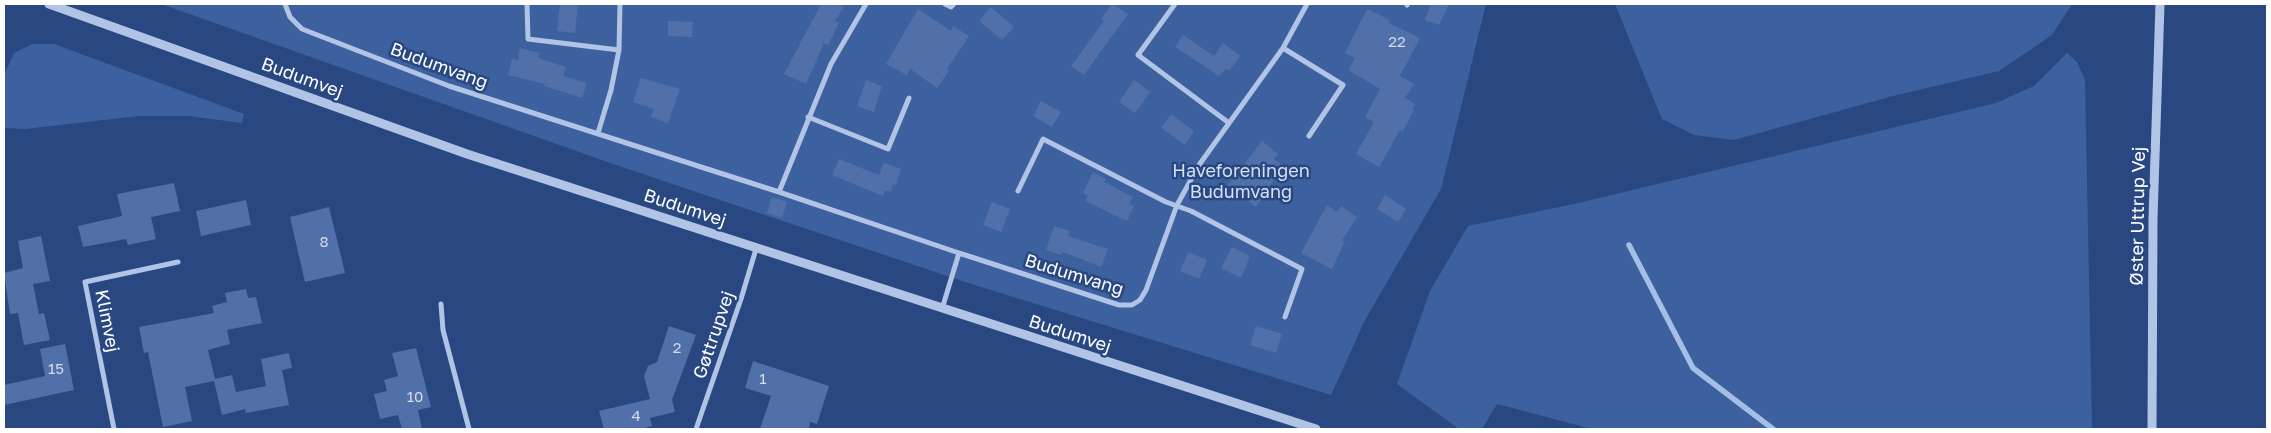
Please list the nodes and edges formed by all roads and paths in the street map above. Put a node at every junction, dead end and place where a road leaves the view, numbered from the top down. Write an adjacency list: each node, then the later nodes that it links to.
1 (49, 4): 21 (street, Budumvej)
2 (285, 4): 16 (street, Budumvang)
3 (527, 4): 12 (street)
4 (620, 4): 12 (street)
5 (866, 4): 14 (street)
6 (945, 4): 7 (street)
7 (954, 4)
8 (1175, 4): 15 (street)
9 (1307, 4): 11 (street, Budumvang)
10 (2160, 4): 31 (street, Øster Uttrup Vej)
11 (1283, 48): 15 (street, Budumvang); 17 (street)
12 (619, 50): 16 (street)
13 (910, 98): 14 (street)
14 (808, 118): 19 (street)
15 (1228, 123): 20 (street, Budumvang)
16 (598, 133): 19 (street, Budumvang)
17 (1309, 136)
18 (1018, 191): 20 (street)
19 (779, 192): 22 (street, Budumvang)
20 (1176, 205): 22 (street, Budumvang); 26 (street)
21 (756, 248): 25 (street, Budumvej); 29 (street, Gøttrupvej)
22 (959, 253): 25 (street)
23 (178, 262): 27 (street, Klimvej)
24 (441, 304): 28 (street)
25 (942, 310): 30 (street, Budumvej)
26 (1285, 317)
27 (114, 429)
28 (469, 429)
29 (696, 429)
30 (1316, 429)
31 (2152, 429)

